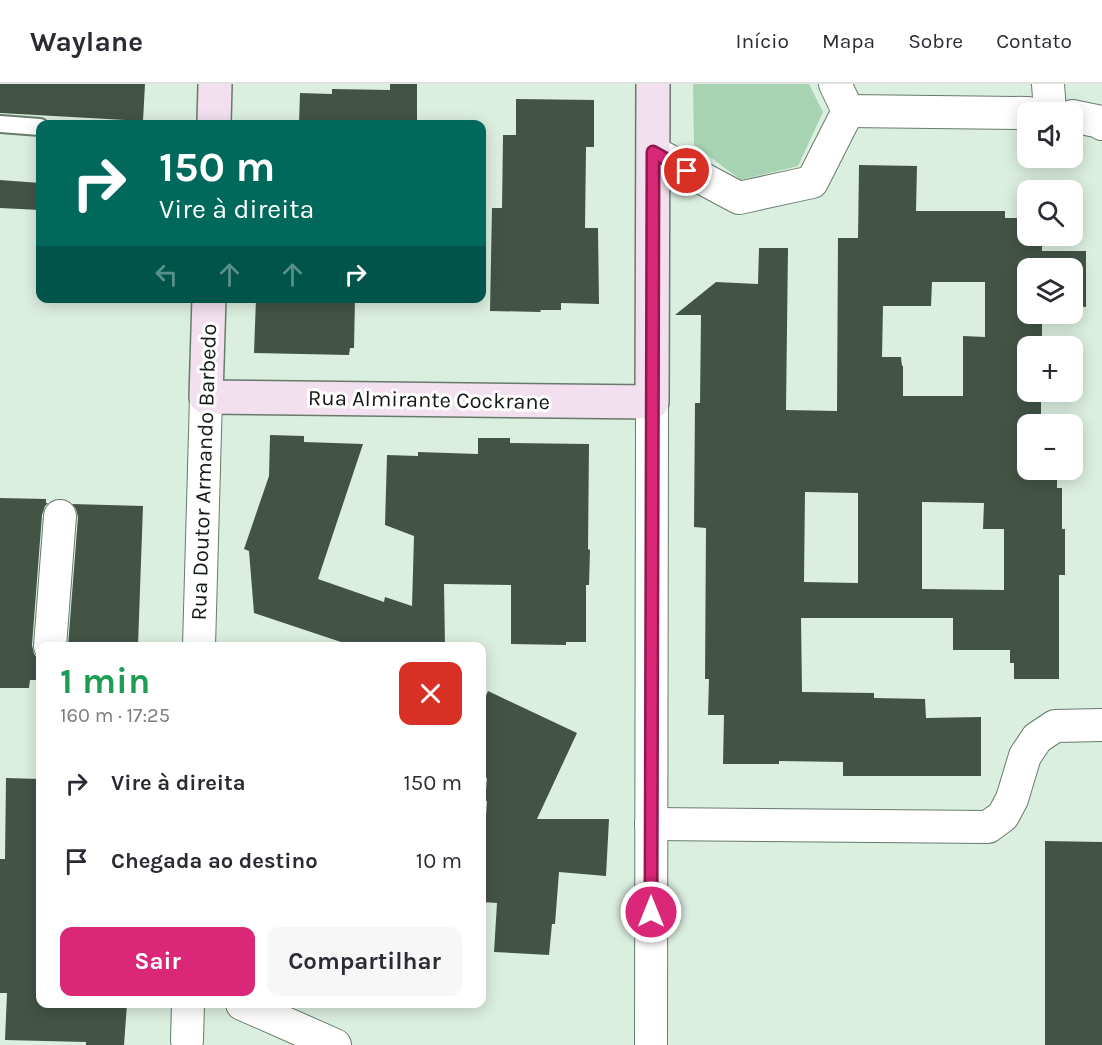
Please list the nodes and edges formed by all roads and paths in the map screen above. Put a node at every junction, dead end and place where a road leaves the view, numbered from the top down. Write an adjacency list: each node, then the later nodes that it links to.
1 (215, 84): 6 (street)
2 (653, 84): 10 (street)
3 (841, 98): 4 (street); 10 (street)
4 (1017, 106)
5 (1083, 117): 8 (street)
6 (214, 120)
7 (0, 124): 9 (lane)
8 (1102, 124)
9 (36, 127)
10 (653, 152): 13 (street)
11 (209, 303): 12 (street, Rua Doutor Armando Barbedo)
12 (206, 398): 13 (street, Rua Almirante Cockrane); 16 (street, Rua Doutor Armando Barbedo)
13 (652, 402): 18 (street)
14 (60, 516): 15 (street)
15 (50, 642)
16 (199, 642)
17 (1102, 725): 18 (street)
18 (651, 824): 24 (street)
19 (188, 1008): 22 (street)
20 (248, 1008): 21 (street)
21 (289, 1035): 23 (street)
22 (187, 1040)
23 (335, 1045)
24 (651, 1045)

